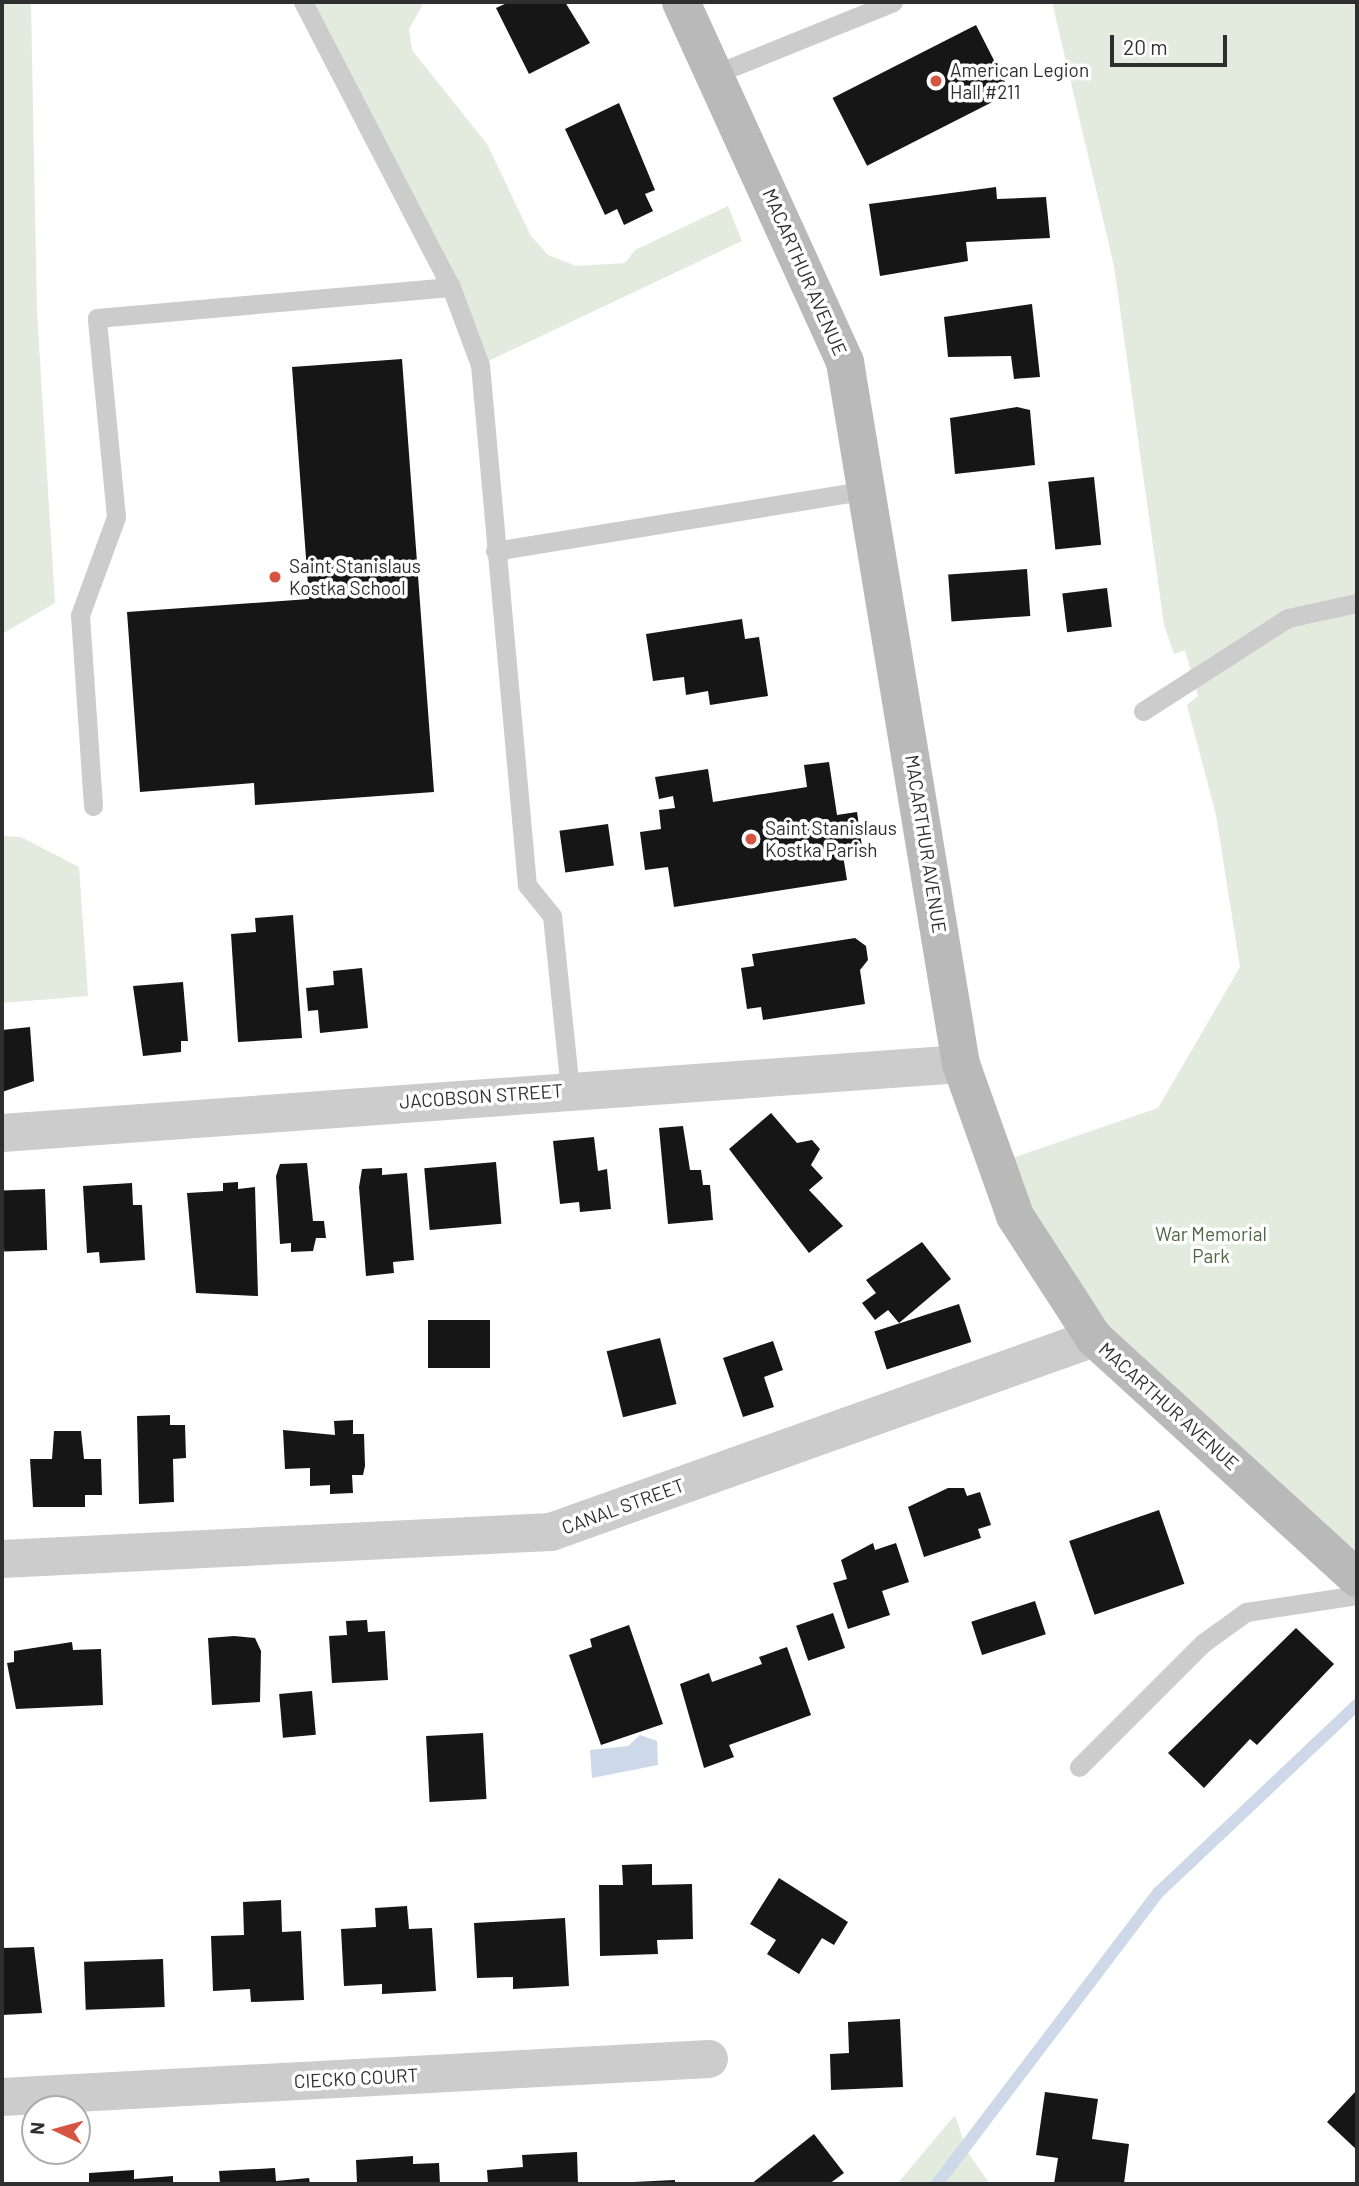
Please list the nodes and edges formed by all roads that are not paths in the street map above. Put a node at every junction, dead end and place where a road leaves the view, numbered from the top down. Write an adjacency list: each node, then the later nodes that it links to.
1 (303, 2): 5 (lane)
2 (681, 2): 4 (street, MACARTHUR AVENUE)
3 (893, 2): 4 (lane)
4 (715, 74): 6 (street, MACARTHUR AVENUE)
5 (451, 287): 7 (lane); 10 (lane)
6 (867, 490): 7 (lane); 11 (street, MACARTHUR AVENUE)
7 (495, 551): 12 (lane)
8 (1357, 603): 9 (lane)
9 (1143, 711)
10 (93, 806)
11 (961, 1064): 12 (street, JACOBSON STREET); 14 (street, MACARTHUR AVENUE)
12 (570, 1089): 13 (street, JACOBSON STREET)
13 (2, 1133)
14 (1094, 1338): 15 (street, CANAL STREET); 16 (street, MACARTHUR AVENUE)
15 (2, 1559)
16 (1357, 1578)
17 (1357, 1595): 18 (lane)
18 (1079, 1768)
19 (709, 2059): 20 (street, CIECKO COURT)
20 (2, 2097)

